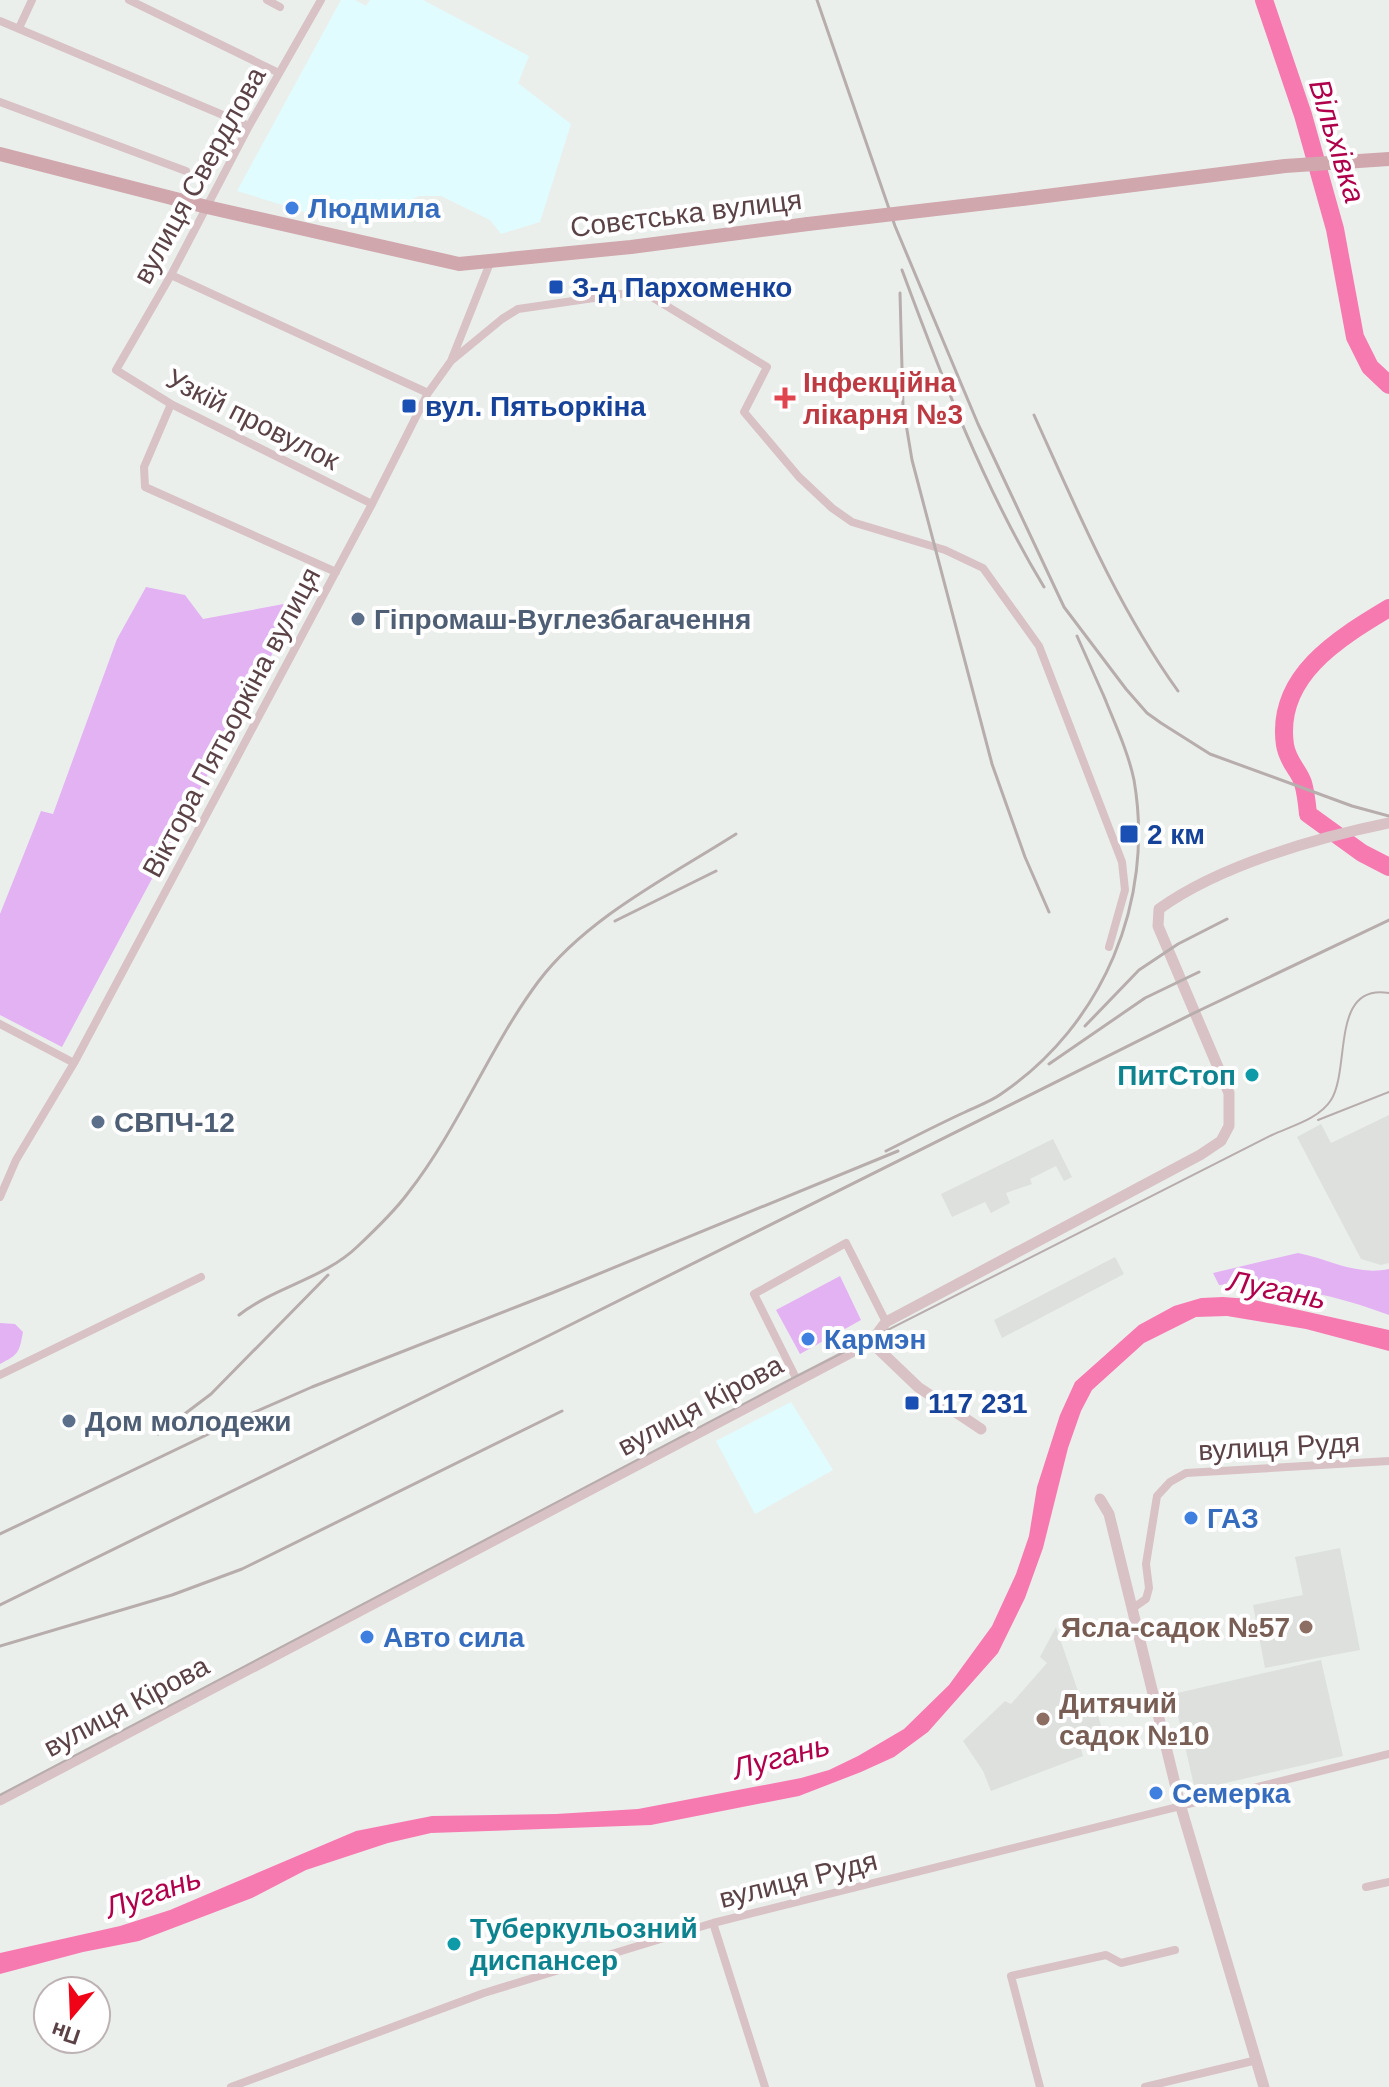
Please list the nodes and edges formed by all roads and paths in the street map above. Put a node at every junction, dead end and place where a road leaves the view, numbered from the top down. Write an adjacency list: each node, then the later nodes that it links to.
1 (32, 0): 7 (street)
2 (129, 0): 8 (street)
3 (267, 0): 5 (street)
4 (321, 0): 8 (street, вулиця Свердлова)
5 (280, 7)
6 (0, 21): 7 (street)
7 (19, 28): 10 (street)
8 (279, 73): 10 (street, вулиця Свердлова)
9 (0, 102): 13 (street)
10 (249, 126): 14 (street, вулиця Свердлова)
11 (0, 154): 14 (main road, Совєтська вулиця)
12 (1389, 159): 15 (main road, Совєтська вулиця, bridge)
13 (186, 171)
14 (207, 207): 15 (main road, Совєтська вулиця); 16 (street, вулиця Свердлова)
15 (490, 263): 17 (street, Віктора Пятьоркіна вулиця)
16 (171, 275): 18 (street, вулиця Свердлова); 19 (street)
17 (451, 361): 19 (street, Віктора Пятьоркіна вулиця); 24 (street)
18 (116, 370): 20 (street, Узкій провулок)
19 (428, 393): 21 (street, Віктора Пятьоркіна вулиця)
20 (171, 404): 21 (street, Узкій провулок); 22 (street)
21 (372, 504): 22 (street, Віктора Пятьоркіна вулиця)
22 (336, 572): 26 (street, Віктора Пятьоркіна вулиця)
23 (1389, 823): 29 (street, вулиця Кірова)
24 (1109, 947)
25 (0, 1024): 26 (street)
26 (74, 1063): 27 (street, Віктора Пятьоркіна вулиця)
27 (0, 1197)
28 (201, 1277): 31 (street)
29 (886, 1322): 30 (street, вулиця Кірова); 32 (street)
30 (871, 1342): 32 (street, вулиця Кірова); 33 (street)
31 (0, 1375)
32 (797, 1380): 38 (street, вулиця Кірова)
33 (981, 1429)
34 (1389, 1461): 36 (street, вулиця Рудя)
35 (1100, 1499): 36 (street)
36 (1133, 1608): 39 (street)
37 (1389, 1754): 39 (street, вулиця Рудя)
38 (0, 1800)
39 (1180, 1804): 42 (street, вулиця Рудя); 44 (street)
40 (1389, 1882): 41 (street)
41 (1366, 1887)
42 (713, 1923): 45 (street, вулиця Рудя); 46 (street)
43 (1175, 1950): 47 (street)
44 (1257, 2060): 48 (street); 49 (street)
45 (231, 2087)
46 (765, 2087)
47 (1040, 2087)
48 (1145, 2087)
49 (1264, 2087)

